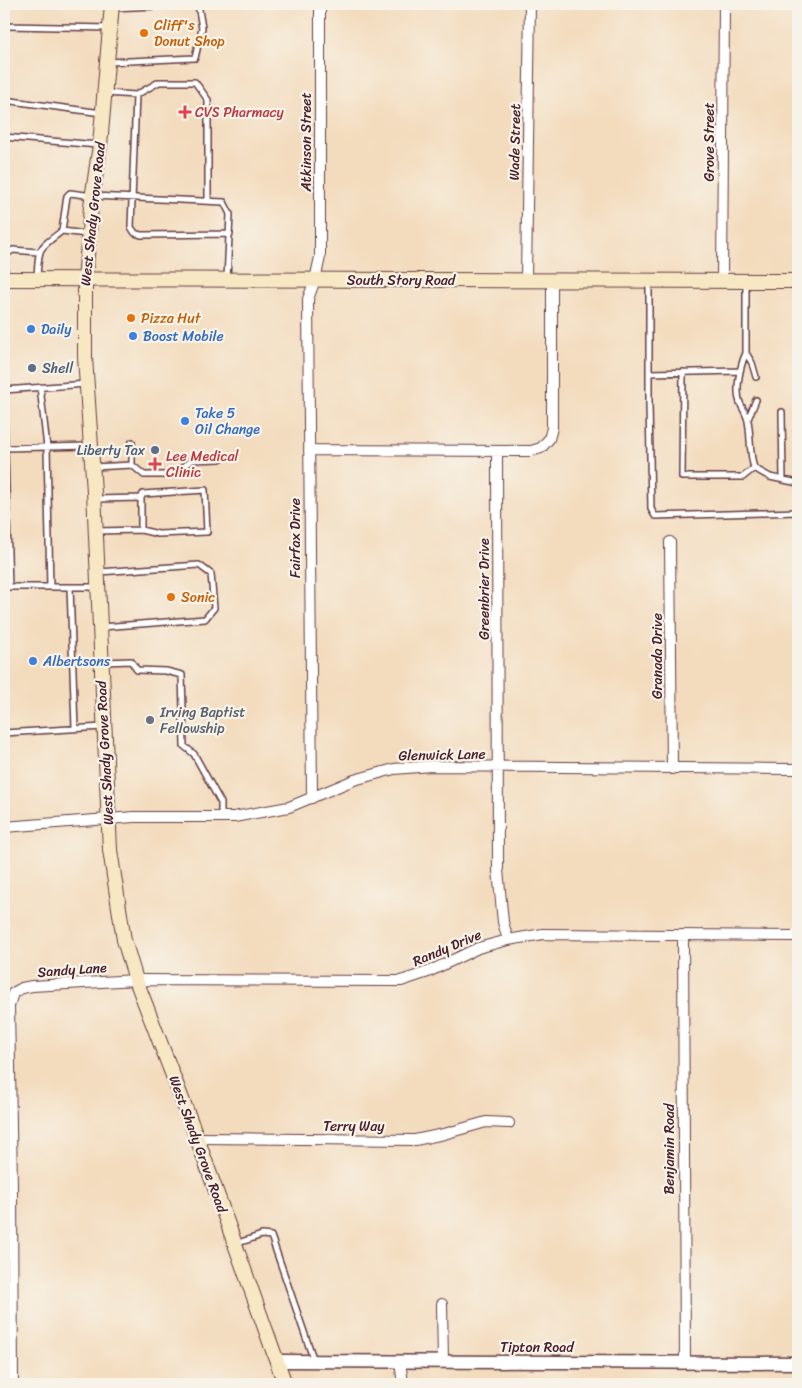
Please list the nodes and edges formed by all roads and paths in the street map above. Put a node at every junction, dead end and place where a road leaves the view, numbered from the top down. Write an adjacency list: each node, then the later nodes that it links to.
1 (320, 4): 24 (street, Atkinson Street)
2 (530, 4): 25 (street, Wade Street)
3 (724, 4): 29 (street, Grove Street)
4 (112, 6): 6 (main road, West Shady Grove Road); 7 (lane)
5 (4, 23): 6 (lane)
6 (111, 28): 7 (main road, West Shady Grove Road)
7 (108, 62): 8 (main road, West Shady Grove Road)
8 (105, 93): 9 (lane); 11 (main road, West Shady Grove Road)
9 (136, 95): 15 (lane); 16 (lane)
10 (4, 100): 11 (lane)
11 (103, 113): 13 (main road, West Shady Grove Road)
12 (4, 137): 13 (lane)
13 (100, 145): 14 (main road, West Shady Grove Road)
14 (93, 196): 15 (lane); 17 (lane); 18 (main road, West Shady Grove Road)
15 (132, 198): 16 (lane); 19 (lane)
16 (208, 201): 19 (lane)
17 (62, 231): 18 (lane); 20 (lane)
18 (89, 234): 27 (main road, West Shady Grove Road)
19 (230, 234): 23 (lane)
20 (38, 252): 21 (lane); 22 (lane)
21 (4, 280): 22 (main road, South Story Road)
22 (37, 280): 27 (main road, South Story Road)
23 (227, 280): 24 (main road, South Story Road); 27 (main road, South Story Road)
24 (315, 280): 25 (main road, South Story Road); 48 (street, Fairfax Drive)
25 (526, 280): 26 (main road, South Story Road)
26 (552, 280): 28 (main road, South Story Road); 49 (street)
27 (85, 281): 37 (main road, West Shady Grove Road)
28 (649, 281): 29 (main road, South Story Road); 35 (lane)
29 (722, 281): 30 (main road, South Story Road)
30 (746, 281): 31 (main road, South Story Road); 32 (lane)
31 (798, 281)
32 (746, 353): 33 (lane); 36 (lane)
33 (740, 371): 34 (lane); 42 (lane)
34 (683, 372): 35 (lane); 53 (lane)
35 (649, 373): 58 (lane)
36 (756, 377)
37 (87, 384): 38 (lane); 45 (main road, West Shady Grove Road)
38 (40, 387): 39 (lane); 46 (lane)
39 (4, 390)
40 (756, 400): 42 (lane)
41 (782, 412): 54 (lane)
42 (748, 419): 53 (lane)
43 (4, 420): 47 (lane)
44 (132, 442): 51 (lane)
45 (91, 446): 46 (lane); 52 (main road, West Shady Grove Road)
46 (47, 447): 47 (lane); 64 (lane)
47 (4, 448): 63 (lane)
48 (308, 450): 49 (street); 75 (street, Fairfax Drive)
49 (497, 452): 72 (street, Greenbrier Drive)
50 (220, 460): 51 (lane)
51 (132, 465): 52 (lane)
52 (93, 467): 57 (main road, West Shady Grove Road)
53 (754, 468): 54 (lane)
54 (782, 480): 55 (lane)
55 (798, 483)
56 (141, 498): 57 (lane); 59 (lane); 59 (lane)
57 (95, 499): 60 (main road, West Shady Grove Road)
58 (798, 512)
59 (140, 530): 60 (lane)
60 (96, 531): 62 (main road, West Shady Grove Road)
61 (670, 542): 73 (street, Granada Drive)
62 (97, 572): 66 (main road, West Shady Grove Road); 67 (lane)
63 (6, 587): 64 (lane)
64 (50, 587): 65 (lane)
65 (70, 587): 66 (lane); 70 (lane)
66 (98, 587): 67 (main road, West Shady Grove Road)
67 (99, 627): 68 (main road, West Shady Grove Road)
68 (101, 662): 69 (main road, West Shady Grove Road); 76 (lane)
69 (104, 727): 70 (lane); 77 (main road, West Shady Grove Road)
70 (75, 728): 71 (lane)
71 (4, 733)
72 (498, 767): 73 (street, Glenwick Lane); 75 (street, Glenwick Lane); 81 (street, Greenbrier Drive)
73 (672, 769): 74 (street, Glenwick Lane)
74 (798, 769)
75 (312, 798): 76 (street, Glenwick Lane)
76 (221, 817): 77 (street, Glenwick Lane)
77 (108, 819): 78 (street, Glenwick Lane); 82 (main road, West Shady Grove Road)
78 (4, 827)
79 (683, 936): 80 (street, Randy Drive); 81 (street, Randy Drive); 91 (street, Benjamin Road)
80 (798, 936)
81 (508, 940): 82 (street, Randy Drive)
82 (136, 980): 84 (main road, West Shady Grove Road); 93 (street, Sandy Lane)
83 (509, 1123): 84 (street, Terry Way)
84 (197, 1138): 85 (main road, West Shady Grove Road)
85 (235, 1244): 87 (main road, West Shady Grove Road); 88 (lane)
86 (442, 1304): 90 (street)
87 (277, 1361): 88 (street, Tipton Road); 94 (main road, West Shady Grove Road)
88 (315, 1361): 89 (street, Tipton Road)
89 (400, 1362): 90 (street, Tipton Road); 95 (street)
90 (443, 1362): 91 (street, Tipton Road)
91 (685, 1363): 92 (street, Tipton Road)
92 (798, 1363)
93 (13, 1384)
94 (285, 1384)
95 (403, 1384)

